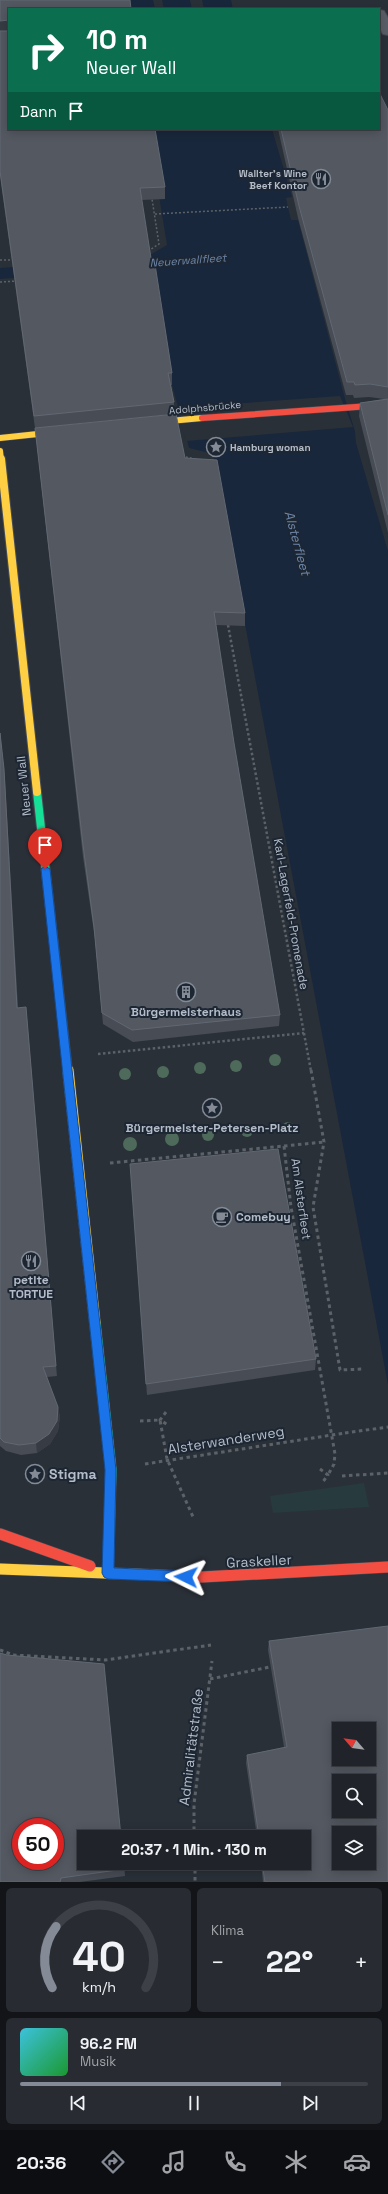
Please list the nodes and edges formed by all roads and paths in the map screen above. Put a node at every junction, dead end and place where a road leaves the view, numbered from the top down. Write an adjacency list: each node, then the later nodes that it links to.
1 (380, 16): 2 (street)
2 (388, 31)
3 (152, 199): 5 (path)
4 (288, 207): 5 (path, bridge)
5 (155, 214): 6 (path)
6 (148, 251)
7 (0, 260): 8 (path)
8 (12, 260)
9 (23, 281): 10 (path)
10 (0, 282)
11 (382, 405): 12 (street, Adolphsbrücke, bridge)
12 (141, 424)
13 (78, 430): 14 (street)
14 (0, 438)
15 (0, 451): 20 (street, Neuer Wall)
16 (182, 456): 17 (path)
17 (200, 465)
18 (228, 625): 19 (path, Karl-Lagerfeld-Promenade)
19 (304, 1033): 20 (path); 21 (path, Karl-Lagerfeld-Promenade)
20 (66, 1058): 23 (street, Neuer Wall)
21 (324, 1142): 22 (path); 24 (path, Karl-Lagerfeld-Promenade)
22 (284, 1146): 23 (path, Am Alsterfleet); 31 (path, Am Alsterfleet)
23 (78, 1165): 34 (street, Neuer Wall)
24 (313, 1207): 25 (path, Am Alsterfleet)
25 (364, 1369)
26 (166, 1412): 27 (path)
27 (160, 1420): 28 (path); 29 (path); 32 (path)
28 (135, 1422)
29 (168, 1425)
30 (388, 1427): 31 (path, Alsterwanderweg, bridge)
31 (332, 1435): 32 (path, Alsterwanderweg); 36 (path, Am Alsterfleet)
32 (168, 1459): 34 (path, Alsterwanderweg); 39 (path)
33 (320, 1469): 36 (path)
34 (111, 1470): 43 (street, Neuer Wall)
35 (388, 1473): 37 (path)
36 (328, 1475): 38 (path, Am Alsterfleet)
37 (342, 1476)
38 (322, 1483)
39 (194, 1519)
40 (0, 1534): 43 (street)
41 (385, 1568): 43 (street, Graskeller)
42 (0, 1569): 43 (street, Graskeller)
43 (108, 1573)
44 (211, 1645): 45 (path)
45 (0, 1650)
46 (212, 1661): 48 (path, Admiralitätstraße)
47 (270, 1667): 48 (path)
48 (210, 1678): 49 (path, Admiralitätstraße)
49 (194, 1830)
50 (195, 1870): 51 (path)
51 (195, 1882)

